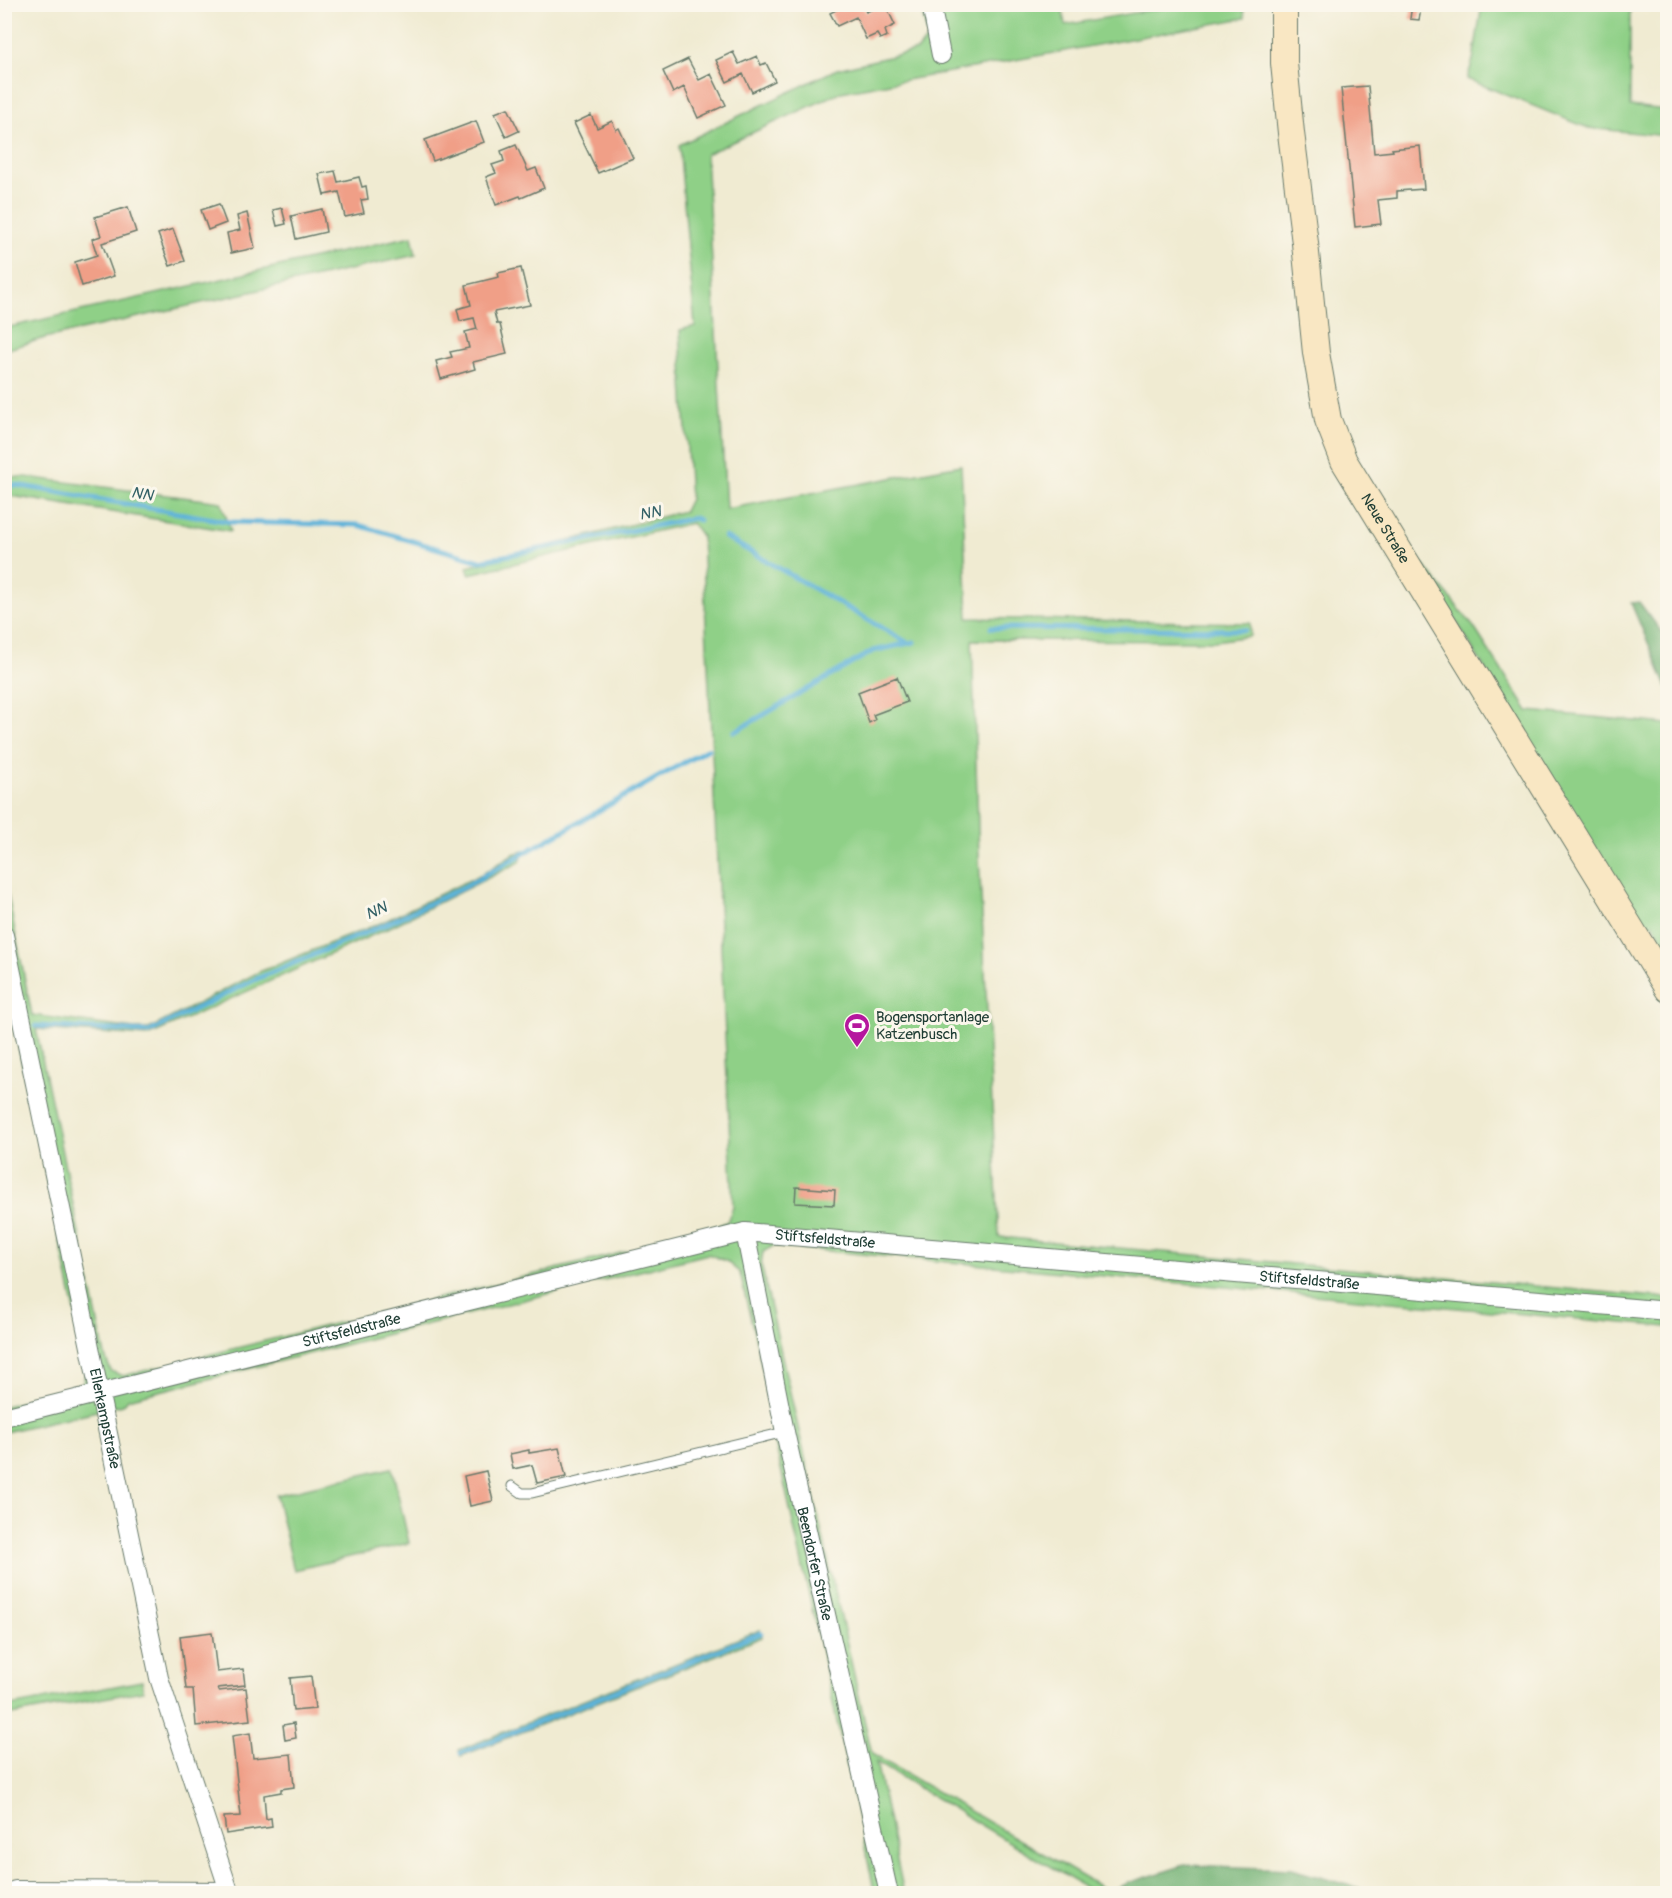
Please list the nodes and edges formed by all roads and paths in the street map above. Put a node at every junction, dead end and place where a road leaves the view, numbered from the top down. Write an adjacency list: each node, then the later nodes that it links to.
1 (931, 4): 3 (street)
2 (1284, 4): 5 (street, Neue Straße)
3 (941, 55)
4 (4, 935): 8 (street, Ellerkampstraße)
5 (1668, 989)
6 (745, 1232): 7 (street, Stiftsfeldstraße); 8 (street, Stiftsfeldstraße); 10 (street, Beendorfer Straße)
7 (1668, 1311)
8 (99, 1394): 9 (street, Stiftsfeldstraße); 13 (street, Ellerkampstraße)
9 (4, 1417)
10 (785, 1432): 11 (lane); 14 (street, Beendorfer Straße)
11 (512, 1486)
12 (15, 1890): 13 (street)
13 (230, 1892)
14 (889, 1893)

